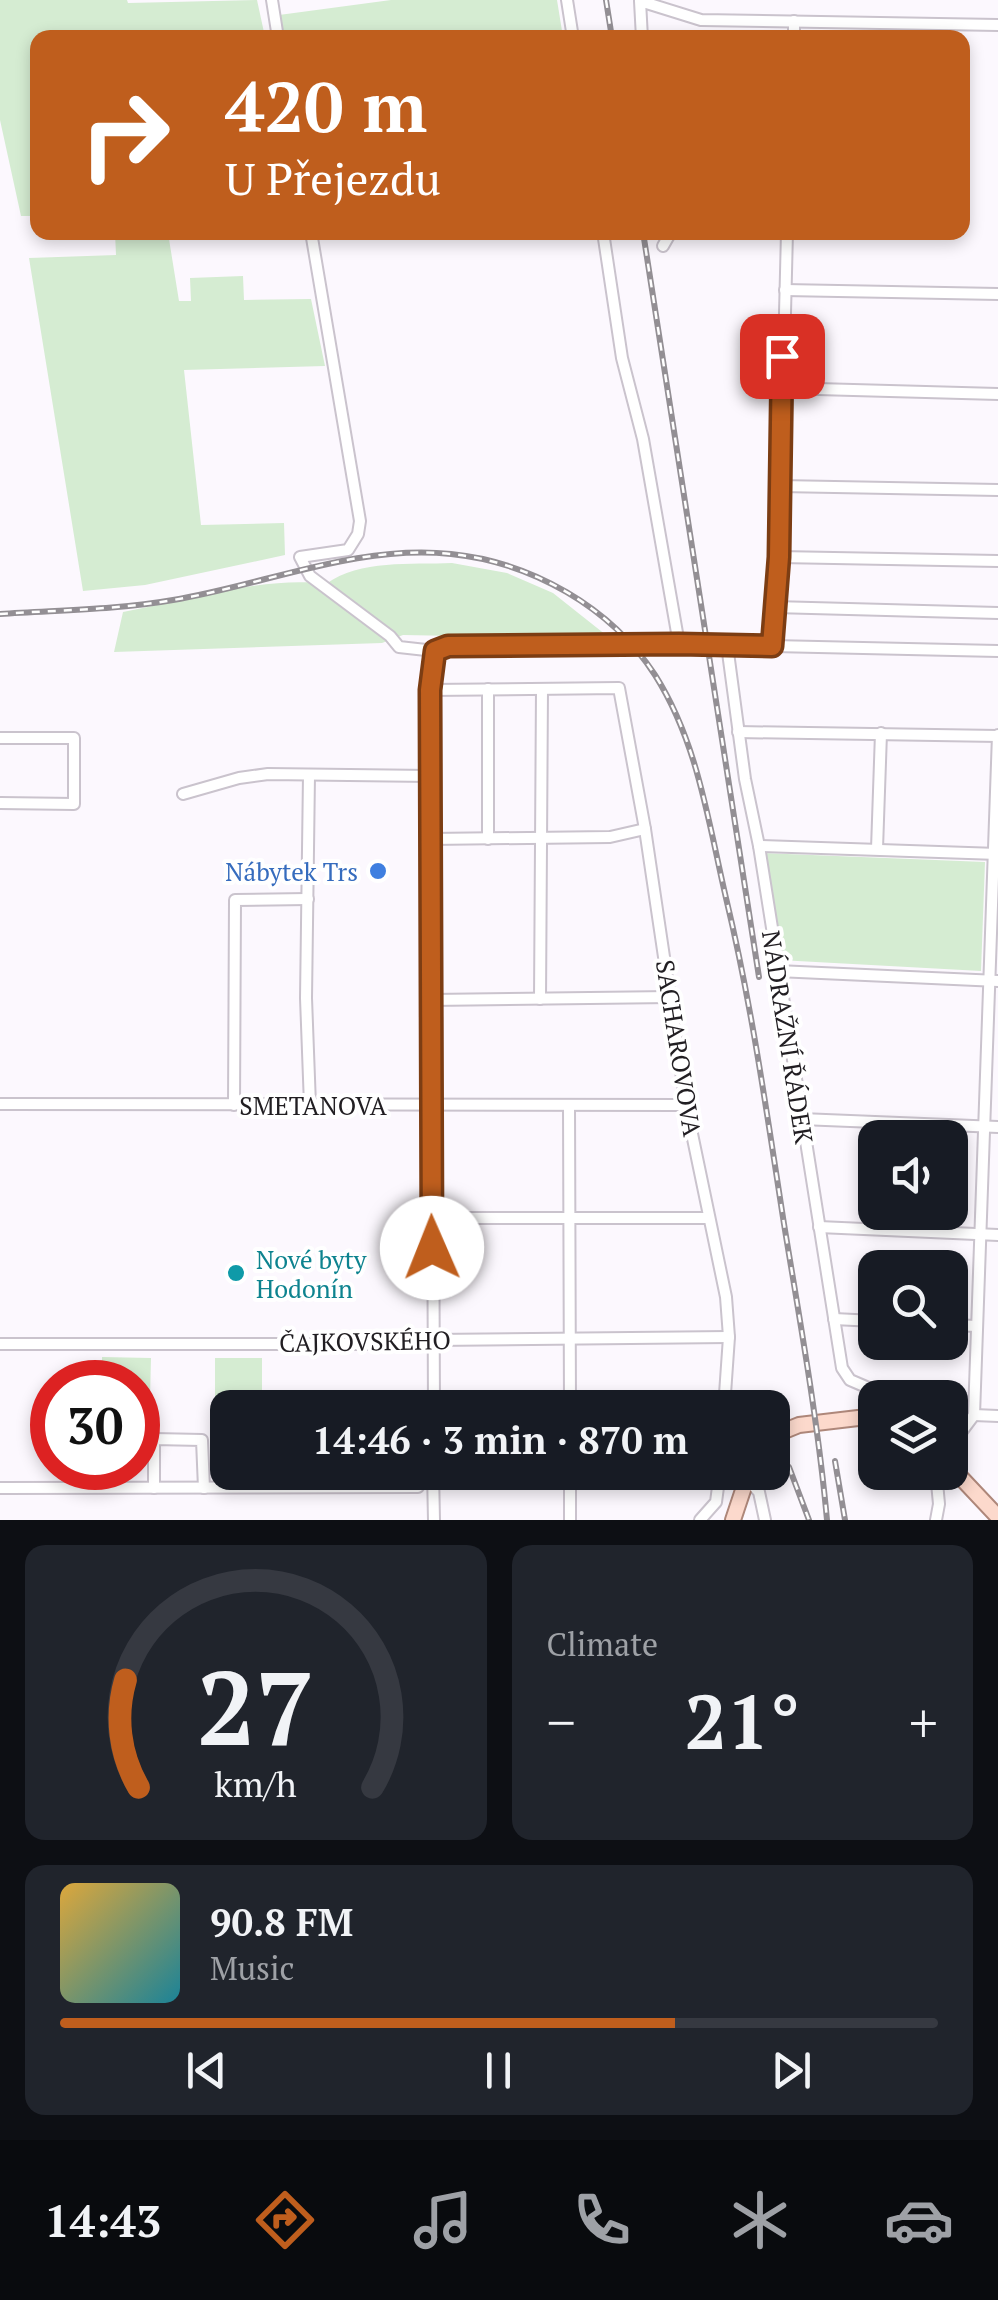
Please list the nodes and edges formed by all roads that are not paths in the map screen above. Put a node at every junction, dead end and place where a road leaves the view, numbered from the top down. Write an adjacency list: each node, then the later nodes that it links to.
1 (272, 0): 6 (street)
2 (568, 0): 7 (street)
3 (640, 2): 4 (street); 8 (street)
4 (794, 21): 5 (street); 9 (street)
5 (998, 25)
6 (277, 30)
7 (572, 30)
8 (642, 30)
9 (794, 30)
10 (313, 240): 28 (street)
11 (605, 240): 25 (street)
12 (666, 240): 14 (street)
13 (787, 240): 15 (street)
14 (663, 246)
15 (785, 290): 16 (street); 17 (street)
16 (998, 294)
17 (781, 388): 18 (street); 19 (street)
18 (998, 394)
19 (780, 486): 20 (street); 21 (street)
20 (998, 490)
21 (779, 557): 22 (street); 23 (street)
22 (998, 561)
23 (774, 607): 24 (street); 27 (street)
24 (998, 613)
25 (679, 644): 26 (street); 28 (street)
26 (727, 645): 27 (street); 33 (street, NÁDRAŽNÍ ŘÁDEK)
27 (772, 646): 29 (street)
28 (435, 651): 31 (street)
29 (998, 651)
30 (542, 689): 32 (street); 41 (street, SACHAROVOVA); 44 (street)
31 (430, 690): 32 (street); 38 (street)
32 (488, 690): 43 (street)
33 (738, 732): 34 (street); 45 (street, NÁDRAŽNÍ ŘÁDEK)
34 (881, 733): 35 (street); 46 (street)
35 (998, 735): 47 (street)
36 (0, 738): 40 (street)
37 (309, 775): 38 (street); 39 (street); 48 (street)
38 (430, 776): 42 (street)
39 (183, 794)
40 (0, 804)
41 (645, 829): 44 (street); 51 (street, SACHAROVOVA)
42 (430, 839): 43 (street); 53 (street)
43 (488, 839): 44 (street)
44 (542, 839): 52 (street)
45 (759, 846): 46 (street); 49 (street, NÁDRAŽNÍ ŘÁDEK)
46 (877, 850): 47 (street)
47 (996, 854): 50 (street)
48 (308, 899): 55 (street); 56 (street)
49 (777, 971): 50 (street); 60 (street, NÁDRAŽNÍ ŘÁDEK)
50 (994, 981): 61 (street)
51 (672, 998): 52 (street); 57 (street, SACHAROVOVA)
52 (540, 999): 53 (street)
53 (431, 1000): 58 (street)
54 (0, 1104): 55 (street, SMETANOVA)
55 (234, 1105): 56 (street, SMETANOVA)
56 (310, 1105): 58 (street, SMETANOVA)
57 (686, 1105): 59 (street, SMETANOVA); 65 (street, SACHAROVOVA)
58 (432, 1106): 59 (street, SMETANOVA); 63 (street)
59 (569, 1106): 64 (street)
60 (801, 1118): 61 (street); 66 (street, NÁDRAŽNÍ ŘÁDEK)
61 (984, 1127): 62 (street); 67 (street)
62 (998, 1127)
63 (432, 1218): 64 (street); 75 (street)
64 (569, 1218): 65 (street); 74 (street)
65 (707, 1218): 73 (street, SACHAROVOVA)
66 (818, 1227): 67 (street); 69 (street, NÁDRAŽNÍ ŘÁDEK)
67 (980, 1234): 68 (street); 72 (street)
68 (998, 1235)
69 (834, 1319): 70 (street); 77 (street, NÁDRAŽNÍ ŘÁDEK)
70 (858, 1320)
71 (968, 1326): 72 (street)
72 (977, 1326): 81 (street)
73 (730, 1337): 74 (street, ČAJKOVSKÉHO); 80 (street, SACHAROVOVA)
74 (570, 1338): 75 (street, ČAJKOVSKÉHO); 79 (street)
75 (434, 1340): 76 (street, ČAJKOVSKÉHO); 78 (street)
76 (0, 1344)
77 (858, 1382)
78 (434, 1390)
79 (570, 1390)
80 (726, 1390)
81 (974, 1415): 82 (street); 84 (street)
82 (998, 1416)
83 (858, 1418): 85 (main road)
84 (968, 1422)
85 (790, 1429)
86 (160, 1439): 91 (street)
87 (968, 1485): 99 (main road)
88 (0, 1488): 89 (street)
89 (30, 1488)
90 (160, 1488): 91 (street)
91 (204, 1488): 92 (street)
92 (210, 1488)
93 (433, 1490): 100 (street)
94 (570, 1490): 101 (street)
95 (718, 1490): 102 (street)
96 (743, 1490): 103 (main road)
97 (758, 1490): 104 (street)
98 (938, 1490): 105 (street)
99 (998, 1516)
100 (434, 1520)
101 (570, 1520)
102 (700, 1520)
103 (732, 1520)
104 (765, 1520)
105 (936, 1520)

